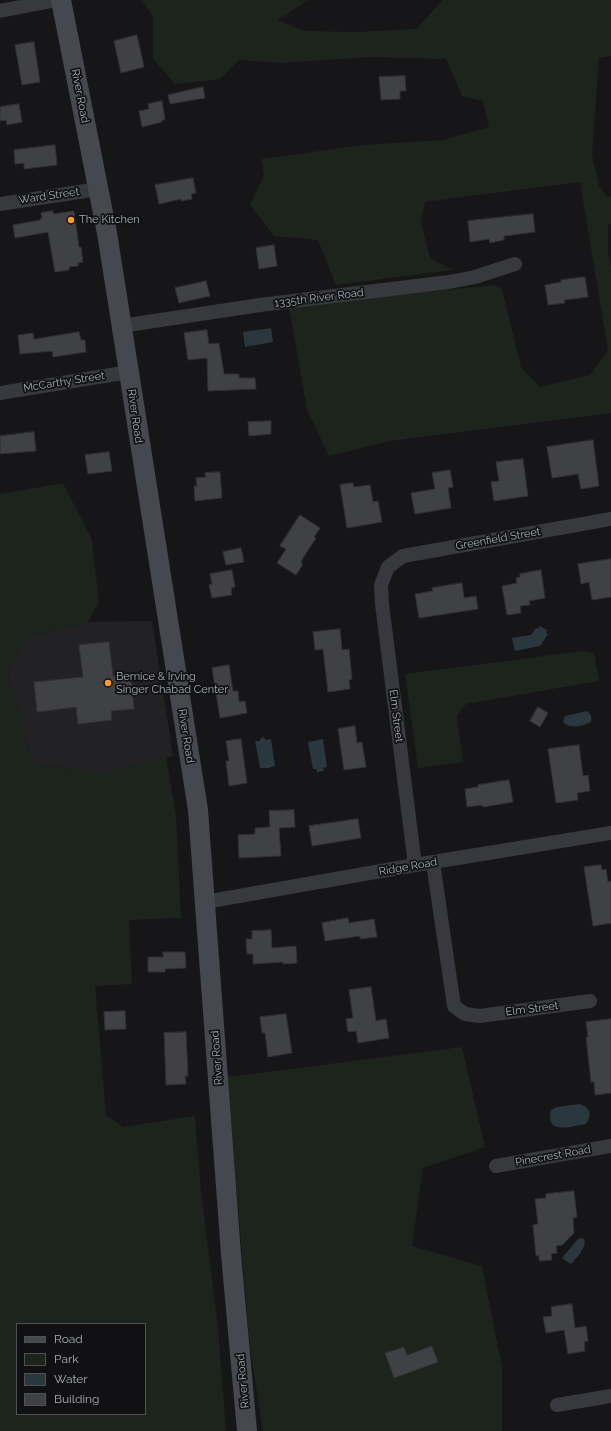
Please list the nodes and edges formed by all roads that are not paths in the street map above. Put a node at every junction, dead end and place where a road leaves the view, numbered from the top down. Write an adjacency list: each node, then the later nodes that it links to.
1 (57, 0): 3 (street)
2 (61, 0): 4 (street, River Road)
3 (0, 11)
4 (98, 189): 5 (street, Ward Street); 7 (street, River Road)
5 (0, 204)
6 (515, 264): 7 (street, 1335th River Road)
7 (121, 326): 8 (street, River Road)
8 (128, 372): 9 (street, McCarthy Street); 15 (street, River Road)
9 (0, 393)
10 (611, 519): 11 (street, Greenfield Street)
11 (388, 567): 14 (street, Elm Street)
12 (611, 833): 13 (street, Ridge Road)
13 (433, 863): 14 (street, Ridge Road); 16 (street, Elm Street)
14 (415, 866): 15 (street, Ridge Road)
15 (205, 902): 21 (street, River Road)
16 (590, 1001)
17 (611, 1146): 18 (street, Pinecrest Road)
18 (496, 1166)
19 (611, 1396): 20 (street)
20 (558, 1404)
21 (247, 1431)

